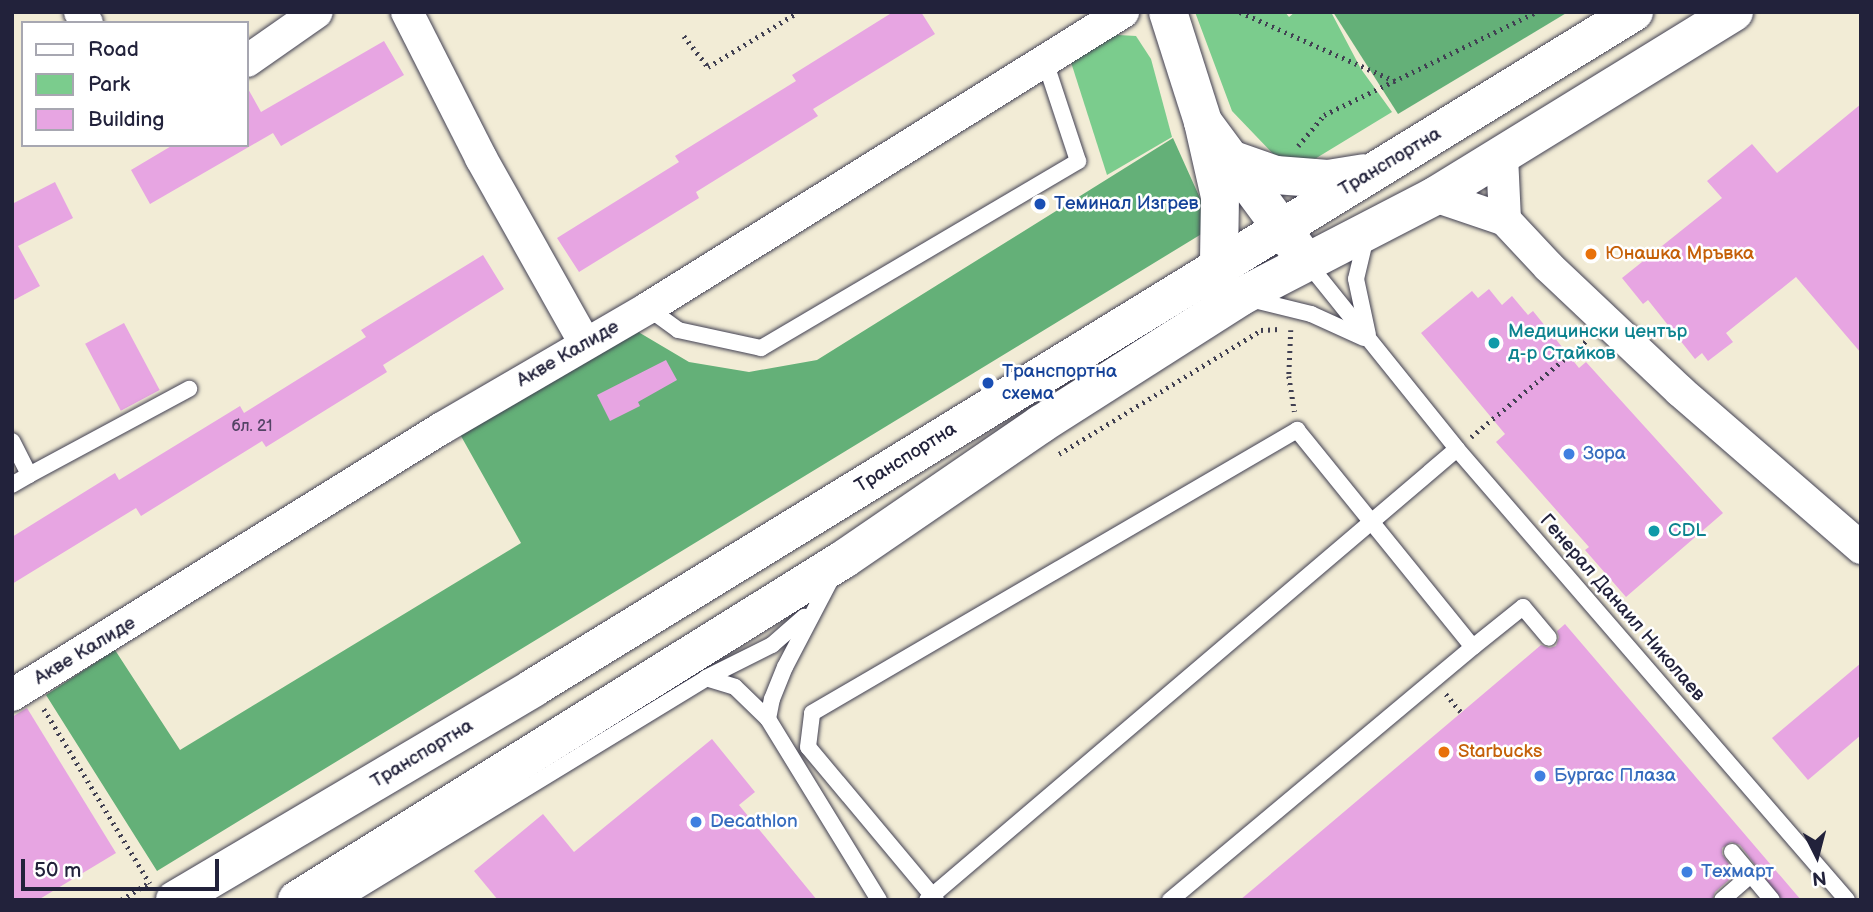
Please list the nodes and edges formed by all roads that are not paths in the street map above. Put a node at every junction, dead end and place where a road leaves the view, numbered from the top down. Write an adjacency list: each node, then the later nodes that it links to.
1 (317, 12): 7 (street)
2 (407, 12): 22 (street)
3 (1123, 12): 8 (street, Акве Калиде)
4 (1168, 12): 9 (main road)
5 (1634, 12): 12 (main road, Транспортна)
6 (1734, 12): 10 (main road)
7 (248, 60)
8 (1045, 61): 19 (street, Акве Калиде); 19 (lane)
9 (1203, 122): 11 (main road); 18 (main road)
10 (1502, 156): 13 (main road); 14 (street)
11 (1230, 159): 12 (main road); 15 (main road)
12 (1376, 170): 15 (main road, Транспортна)
13 (1435, 195): 14 (street); 16 (main road)
14 (1505, 220): 29 (street)
15 (1281, 227): 17 (main road); 18 (main road, Транспортна)
16 (1368, 229): 17 (main road); 21 (lane)
17 (1306, 261): 20 (main road); 21 (lane, Генерал Данаил Николаев)
18 (1219, 264): 39 (main road, Транспортна)
19 (648, 308): 22 (street, Акве Калиде)
20 (1253, 318): 21 (lane); 30 (main road)
21 (1370, 341): 25 (lane, Генерал Данаил Николаев)
22 (585, 343): 35 (street, Акве Калиде)
23 (189, 389): 26 (lane)
24 (12, 441): 26 (lane)
25 (1457, 449): 28 (lane); 47 (lane, Генерал Данаил Николаев)
26 (29, 475): 27 (lane)
27 (12, 485)
28 (1371, 522): 33 (lane); 40 (lane); 40 (lane)
29 (1861, 548)
30 (844, 559): 31 (lane); 41 (main road)
31 (814, 606): 34 (lane); 36 (lane)
32 (1549, 638): 33 (lane)
33 (1473, 647): 44 (lane)
34 (706, 678): 36 (lane); 42 (lane)
35 (20, 690)
36 (768, 719): 43 (lane)
37 (1732, 852): 38 (lane)
38 (1751, 875): 45 (lane); 46 (lane)
39 (163, 891)
40 (932, 898)
41 (297, 900)
42 (343, 900)
43 (879, 900)
44 (1170, 900)
45 (1722, 900)
46 (1772, 900)
47 (1847, 900)

